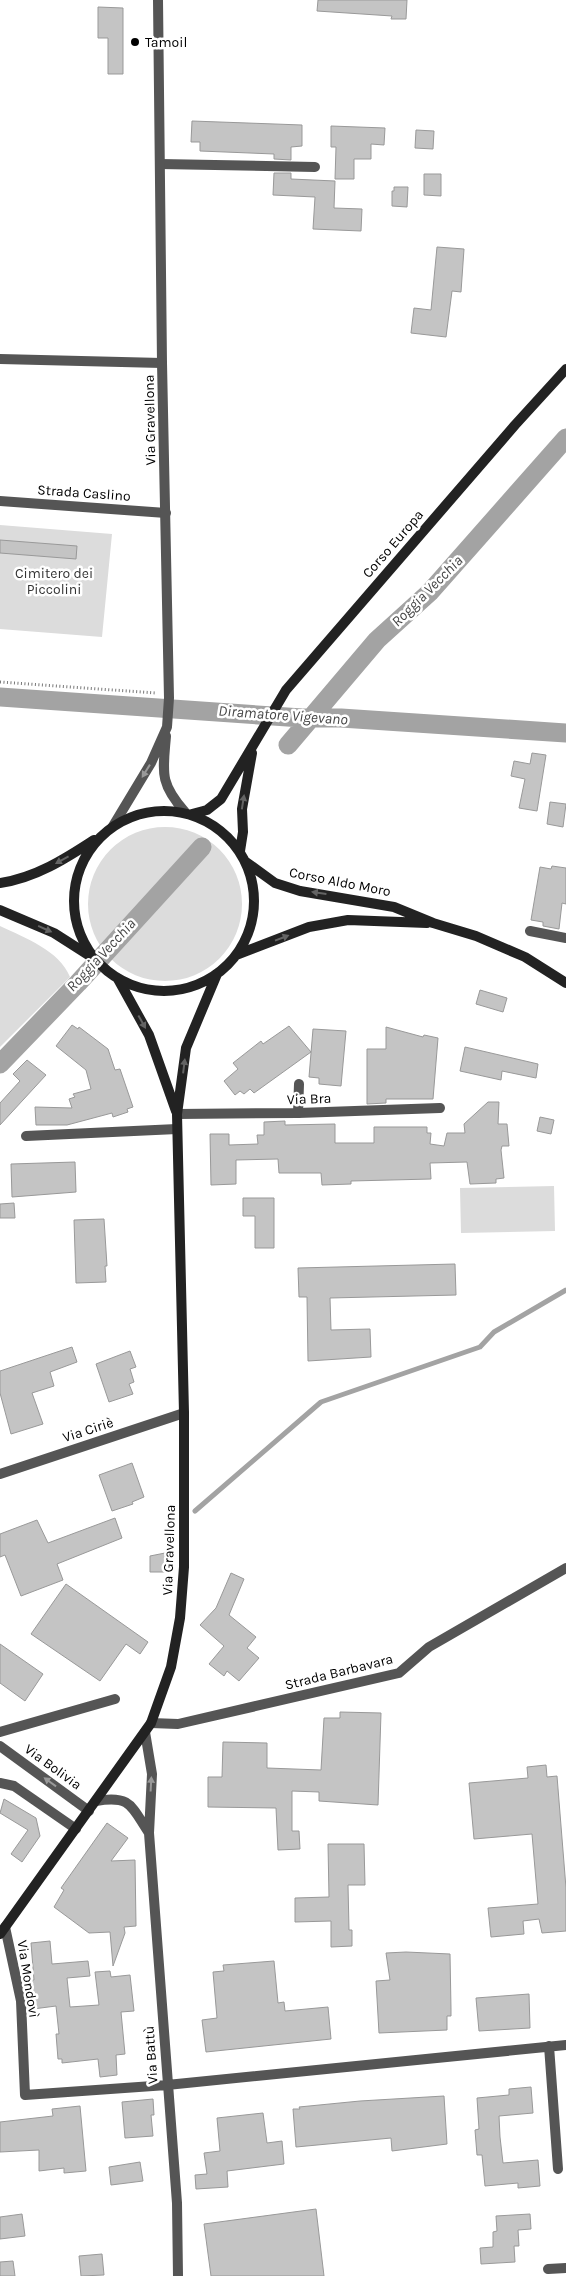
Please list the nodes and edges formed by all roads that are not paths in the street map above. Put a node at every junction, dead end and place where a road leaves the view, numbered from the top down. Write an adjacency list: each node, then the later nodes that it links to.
1 (158, 0): 2 (street, Via Gravellona)
2 (160, 164): 3 (street); 5 (street, Via Gravellona)
3 (315, 167)
4 (0, 359): 5 (street)
5 (162, 363): 8 (street, Via Gravellona)
6 (566, 369): 10 (main road, Corso Europa)
7 (0, 501): 8 (street, Strada Caslino)
8 (166, 513): 9 (street, Via Gravellona)
9 (167, 726): 11 (street); 12 (street, Via Gravellona, one-way to 12)
10 (254, 745): 11 (main road, Corso Europa); 14 (main road, one-way to 10)
11 (188, 813): 12 (main road); 14 (main road)
12 (113, 826): 13 (main road)
13 (103, 834): 16 (main road, one-way to 16); 22 (main road)
14 (240, 851): 15 (main road)
15 (246, 862): 18 (main road, Corso Aldo Moro, one-way to 15); 21 (main road)
16 (0, 883)
17 (0, 910): 22 (main road, one-way to 22)
18 (433, 923): 21 (main road, Corso Aldo Moro, one-way to 18); 25 (main road, Corso Aldo Moro)
19 (530, 931): 20 (street)
20 (566, 938)
21 (236, 955): 23 (main road)
22 (93, 957): 24 (main road)
23 (217, 974): 24 (main road); 29 (main road, Via Gravellona, one-way to 23)
24 (118, 979): 29 (main road, Via Gravellona, one-way to 29)
25 (566, 983)
26 (299, 1084): 28 (street)
27 (440, 1108): 28 (street, Via Bra)
28 (298, 1113): 29 (street, Via Bra)
29 (177, 1114): 30 (main road, Via Gravellona)
30 (177, 1129): 31 (street); 32 (main road, Via Gravellona)
31 (26, 1136)
32 (184, 1413): 33 (street, Via Ciriè); 36 (main road, Via Gravellona)
33 (0, 1474)
34 (566, 1568): 36 (street, Strada Barbavara)
35 (116, 1699): 37 (street)
36 (148, 1727): 40 (main road, Via Gravellona); 43 (street, Via Battù, one-way to 36)
37 (0, 1732)
38 (0, 1746): 41 (street, Via Bolivia, one-way to 38)
39 (0, 1783): 42 (street)
40 (96, 1802): 41 (main road, Via Gravellona); 43 (street, Via Battù)
41 (89, 1811): 42 (main road, Via Gravellona)
42 (76, 1829): 44 (main road, Via Gravellona)
43 (149, 1833): 47 (street, Via Battù)
44 (3, 1931): 47 (street, Via Mondovì)
45 (566, 2044): 46 (street)
46 (549, 2046): 47 (street); 48 (street)
47 (167, 2085): 51 (street, Via Battù)
48 (558, 2169)
49 (548, 2268): 50 (street)
50 (566, 2268)
51 (178, 2276)

